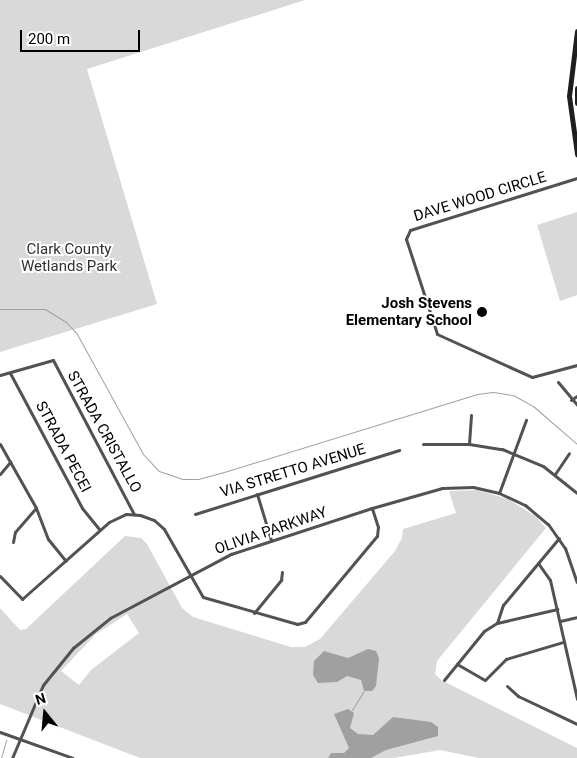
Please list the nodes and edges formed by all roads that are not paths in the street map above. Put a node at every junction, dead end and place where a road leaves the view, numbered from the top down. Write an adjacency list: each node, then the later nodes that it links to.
1 (577, 31): 4 (main road)
2 (577, 88): 3 (main road)
3 (577, 104)
4 (577, 154)
5 (577, 178): 6 (street, DAVE WOOD CIRCLE)
6 (577, 365)
7 (10, 372): 8 (street); 29 (street, STRADA CRISTALLO); 31 (street, STRADA PECEI)
8 (0, 375)
9 (558, 382): 11 (street)
10 (577, 396): 11 (street)
11 (571, 400): 12 (street)
12 (577, 405)
13 (471, 415): 17 (street)
14 (526, 420): 19 (street)
15 (0, 444): 21 (street)
16 (423, 444): 17 (street)
17 (469, 444): 19 (street)
18 (398, 450): 26 (street, VIA STRETTO AVENUE)
19 (514, 453): 23 (street); 24 (street)
20 (569, 453): 23 (street)
21 (10, 462): 22 (street); 27 (street)
22 (0, 474)
23 (556, 474): 25 (street)
24 (500, 492): 28 (street, OLIVIA PARKWAY); 32 (street, OLIVIA PARKWAY)
25 (577, 493)
26 (257, 494): 30 (street, VIA STRETTO AVENUE); 33 (street)
27 (36, 508): 34 (street); 35 (street)
28 (372, 508): 33 (street, OLIVIA PARKWAY); 42 (street)
29 (134, 514): 31 (street); 38 (street)
30 (195, 514)
31 (100, 530): 35 (street)
32 (559, 538): 36 (street); 40 (street, OLIVIA PARKWAY)
33 (271, 540): 38 (street, OLIVIA PARKWAY)
34 (13, 542)
35 (66, 561): 39 (street)
36 (538, 563): 41 (street); 45 (street)
37 (282, 572): 42 (street)
38 (189, 575): 42 (street); 53 (street, OLIVIA PARKWAY)
39 (0, 576)
40 (577, 582)
41 (557, 610): 44 (street); 45 (street)
42 (254, 613)
43 (577, 617): 44 (street)
44 (560, 621): 46 (street)
45 (497, 623): 47 (street)
46 (563, 642): 47 (street); 50 (street)
47 (457, 664): 48 (street)
48 (444, 680)
49 (507, 686): 51 (street)
50 (577, 699)
51 (577, 724)
52 (0, 732): 53 (street)
53 (19, 739): 54 (street, OLIVIA PARKWAY); 55 (street)
54 (12, 758)
55 (73, 758)

